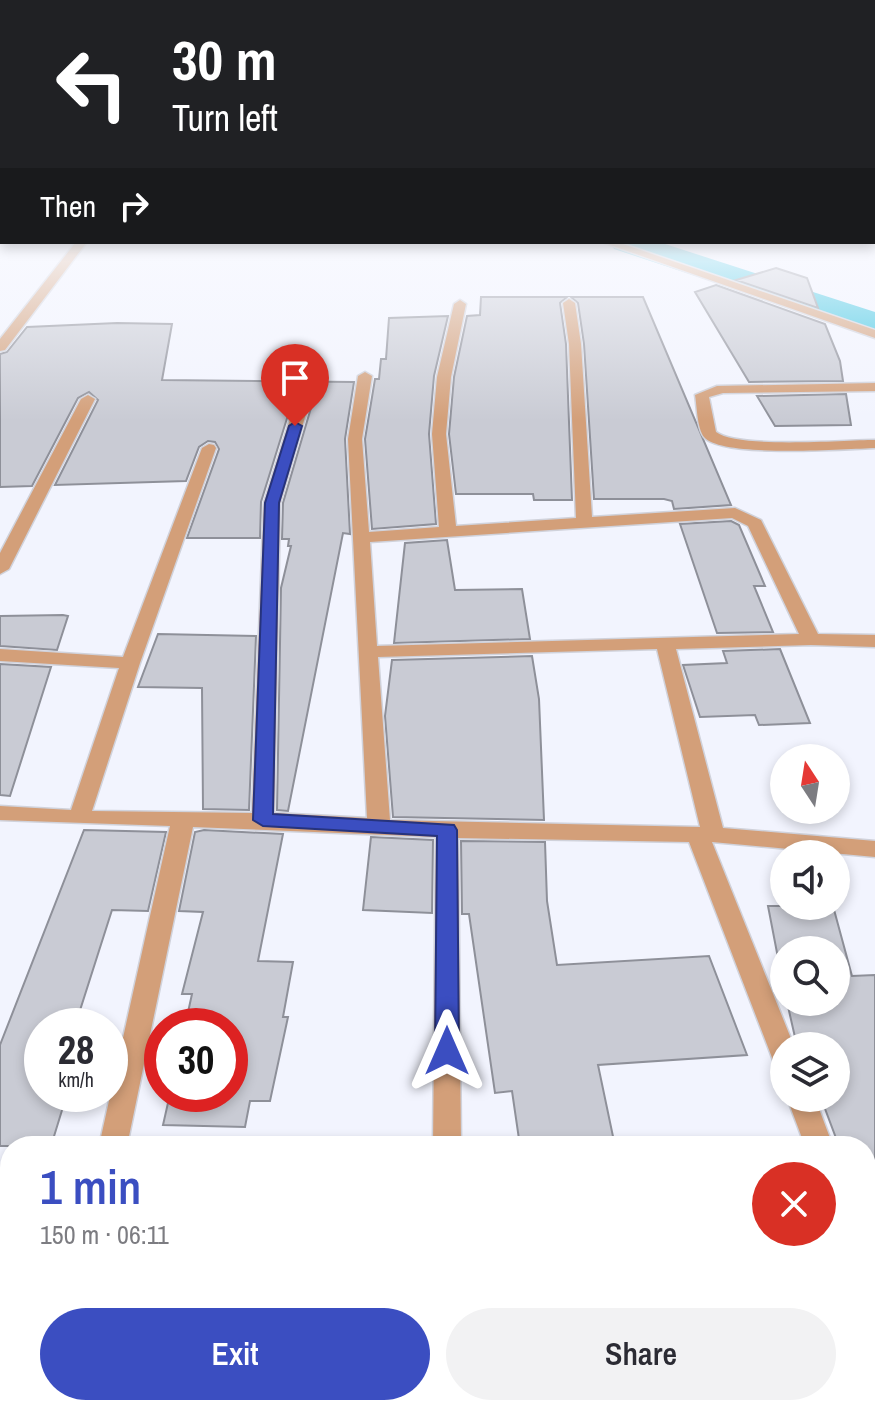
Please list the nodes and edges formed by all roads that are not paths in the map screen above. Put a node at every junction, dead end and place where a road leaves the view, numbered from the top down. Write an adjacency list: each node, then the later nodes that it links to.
1 (46, 288): 6 (street)
2 (741, 288): 5 (street)
3 (569, 303): 13 (street)
4 (460, 304): 14 (street)
5 (875, 334)
6 (0, 347)
7 (365, 376): 15 (street)
8 (875, 387): 11 (street)
9 (88, 399): 16 (street)
10 (303, 400): 26 (street)
11 (875, 444)
12 (209, 448): 22 (street)
13 (584, 523): 14 (street); 17 (street)
14 (448, 532): 15 (street)
15 (363, 537): 20 (street)
16 (0, 569)
17 (811, 639): 18 (street); 19 (street)
18 (875, 641)
19 (666, 646): 20 (street); 29 (street)
20 (371, 652): 27 (street)
21 (0, 655): 22 (street)
22 (130, 663): 24 (street)
23 (0, 813): 24 (street)
24 (79, 818): 25 (street)
25 (183, 820): 26 (street); 33 (street)
26 (263, 820): 27 (street)
27 (379, 827): 28 (street)
28 (447, 830): 29 (street); 34 (street)
29 (706, 836): 30 (street); 31 (street)
30 (875, 849)
31 (776, 1032)
32 (806, 1112): 35 (street)
33 (115, 1136)
34 (447, 1136)
35 (815, 1136)

